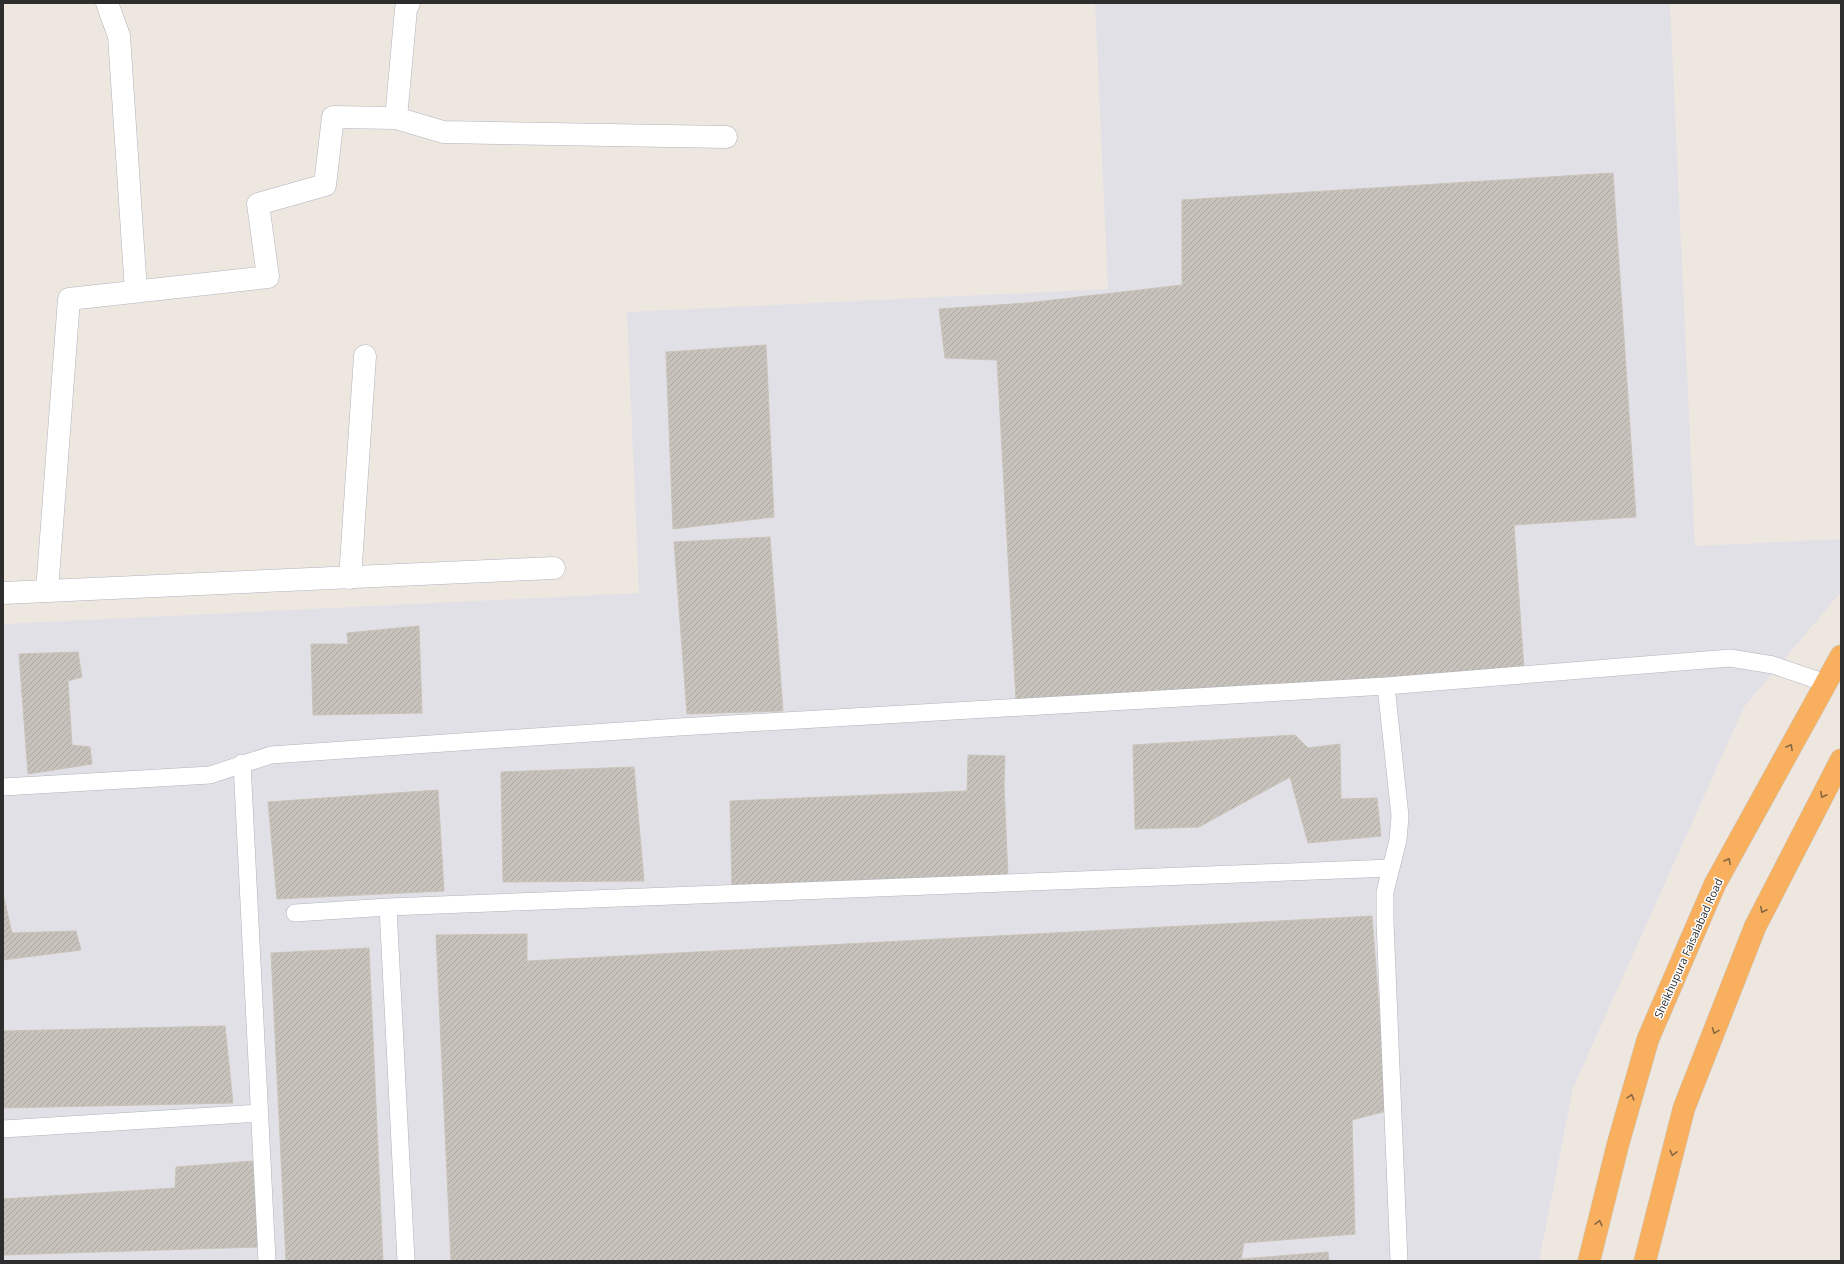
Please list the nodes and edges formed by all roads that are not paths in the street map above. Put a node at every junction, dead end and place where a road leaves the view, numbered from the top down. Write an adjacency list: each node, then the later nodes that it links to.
1 (107, 3): 5 (street)
2 (410, 3): 3 (street)
3 (396, 118): 4 (street); 5 (street)
4 (726, 138)
5 (136, 291): 9 (street)
6 (365, 356): 8 (street)
7 (554, 568): 8 (street)
8 (350, 578): 9 (street)
9 (47, 592): 10 (street)
10 (3, 593)
11 (1841, 656): 12 (highway, Sheikhupura Faisalabad Road)
12 (1826, 682): 13 (lane); 25 (highway, Sheikhupura Faisalabad Road, one-way to 12)
13 (1386, 686): 15 (lane); 17 (lane)
14 (1841, 760): 26 (highway, one-way to 26)
15 (242, 763): 16 (lane); 20 (lane)
16 (3, 786)
17 (1391, 868): 18 (lane); 24 (lane)
18 (388, 907): 19 (lane); 23 (lane)
19 (295, 913)
20 (259, 1113): 21 (lane); 22 (lane)
21 (3, 1129)
22 (266, 1261)
23 (406, 1261)
24 (1399, 1261)
25 (1589, 1261)
26 (1645, 1261)

